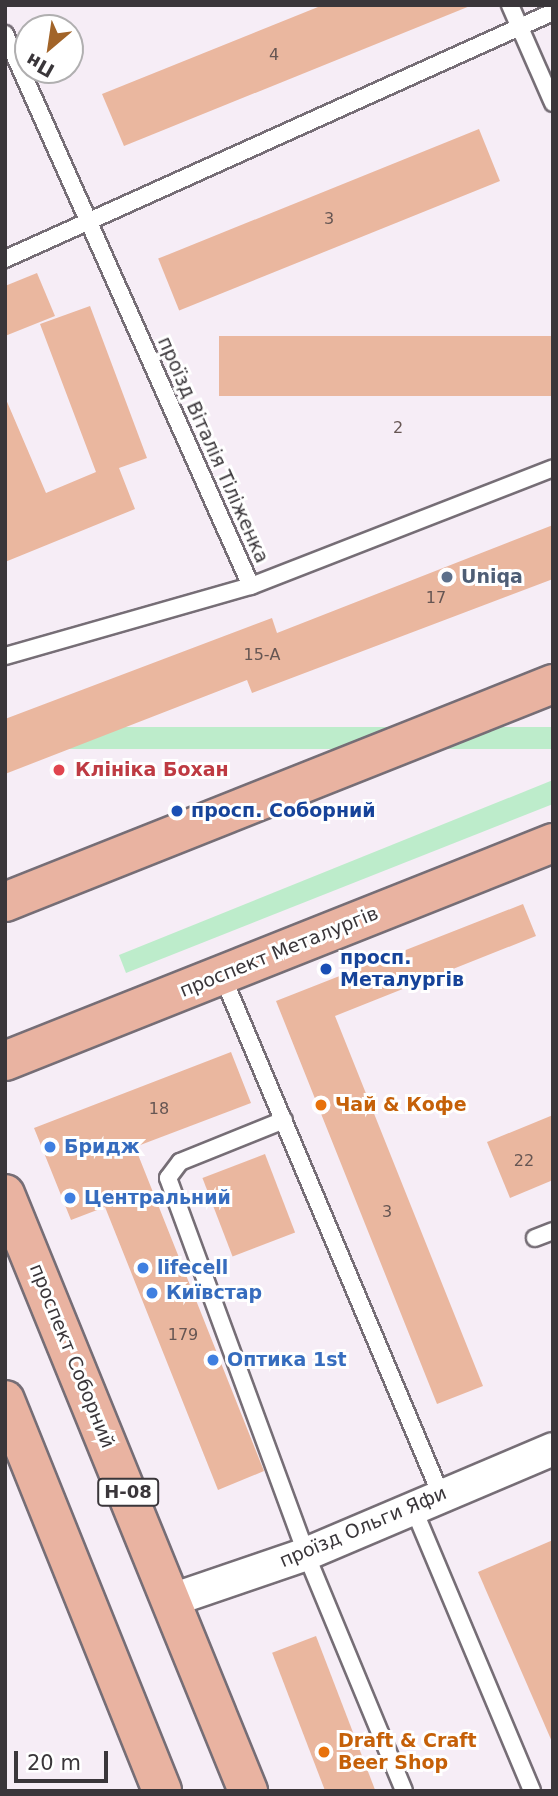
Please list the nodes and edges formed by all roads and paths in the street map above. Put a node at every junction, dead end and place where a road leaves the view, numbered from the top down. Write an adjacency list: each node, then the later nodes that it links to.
1 (510, 5): 3 (lane)
2 (553, 12): 3 (lane)
3 (519, 27): 5 (lane); 6 (lane)
4 (5, 34): 6 (lane, проїзд Віталія Тіліженка)
5 (553, 103)
6 (89, 223): 7 (lane); 9 (lane, проїзд Віталія Тіліженка)
7 (5, 259)
8 (553, 468): 9 (lane, проїзд Віталія Тіліженка)
9 (251, 586): 10 (lane)
10 (5, 656)
11 (553, 684): 13 (main road)
12 (553, 843): 14 (main road, проспект Металургів)
13 (5, 902)
14 (222, 975): 15 (main road, проспект Металургів); 16 (lane)
15 (5, 1061)
16 (284, 1120): 22 (lane); 23 (lane)
17 (5, 1194): 24 (main road, проспект Соборний / Н-08)
18 (553, 1230): 19 (lane)
19 (535, 1238)
20 (5, 1401): 25 (main road)
21 (553, 1449): 22 (street, проїзд Ольги Яфи)
22 (426, 1500): 23 (street, проїзд Ольги Яфи); 28 (lane)
23 (306, 1554): 24 (street, проїзд Ольги Яфи); 27 (lane)
24 (172, 1600): 26 (main road, проспект Соборний / Н-08)
25 (162, 1791)
26 (248, 1791)
27 (404, 1791)
28 (532, 1791)

